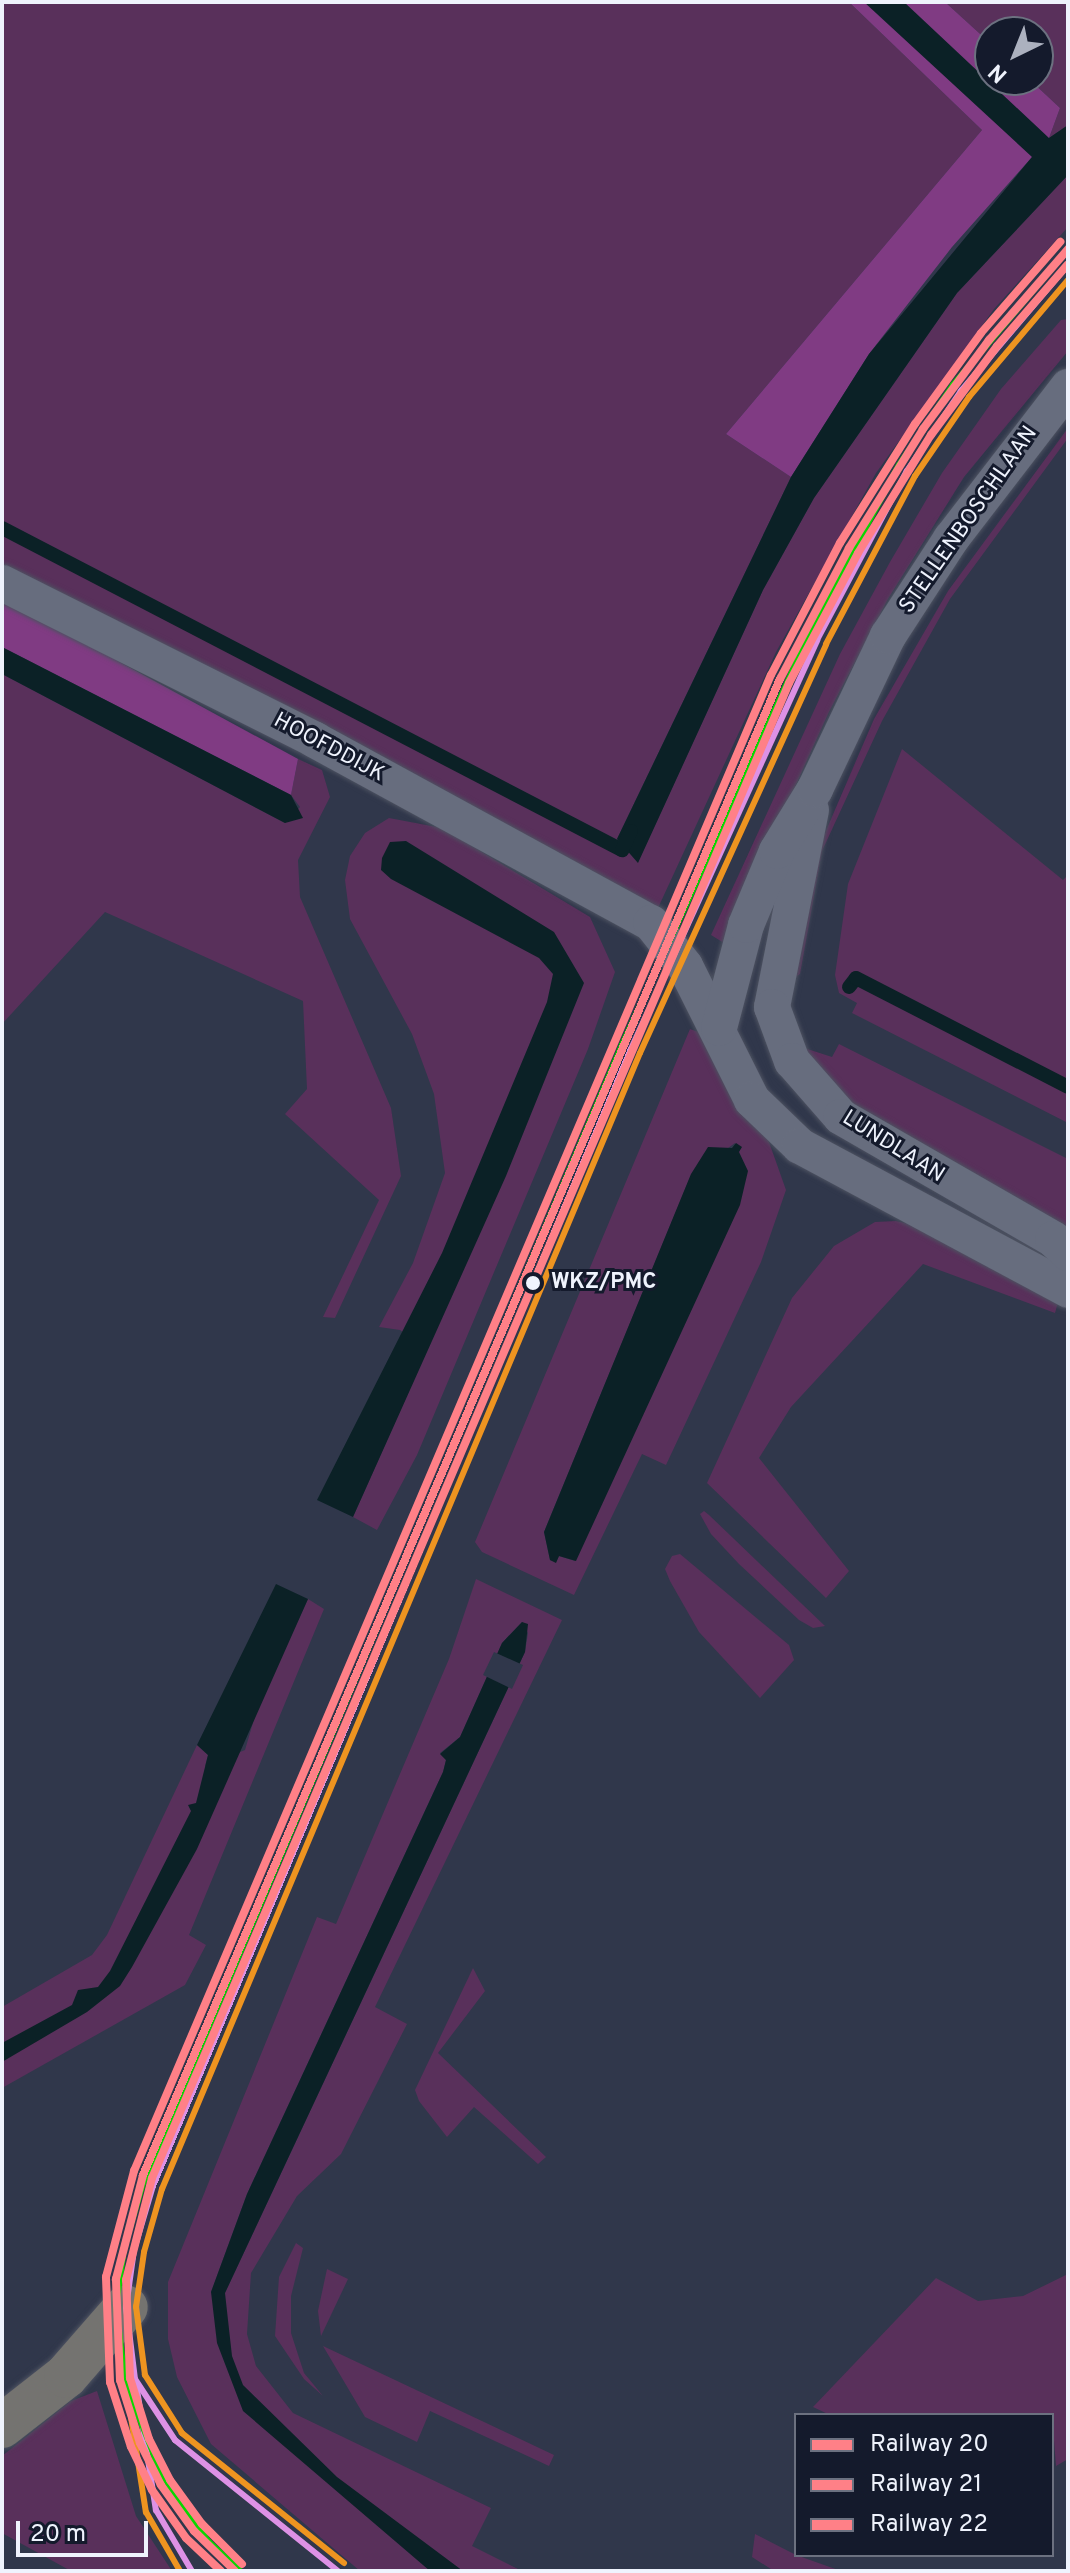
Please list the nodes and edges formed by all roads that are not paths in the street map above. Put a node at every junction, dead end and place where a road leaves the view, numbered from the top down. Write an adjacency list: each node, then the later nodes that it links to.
1 (1068, 387): 3 (street, STELLENBOSCHLAAN)
2 (2, 583): 4 (street, HOOFDDIJK)
3 (815, 789): 5 (street, STELLENBOSCHLAAN); 6 (street, STELLENBOSCHLAAN)
4 (658, 931): 6 (street, HOOFDDIJK); 7 (street)
5 (784, 946): 9 (street, LUNDLAAN)
6 (732, 974): 7 (street); 8 (street, LUNDLAAN)
7 (719, 1028): 8 (street, LUNDLAAN)
8 (856, 1168): 10 (street, LUNDLAAN); 11 (street, LUNDLAAN)
9 (1068, 1253)
10 (1068, 1269)
11 (1068, 1290)
12 (126, 2307): 13 (highway)
13 (2, 2426)

